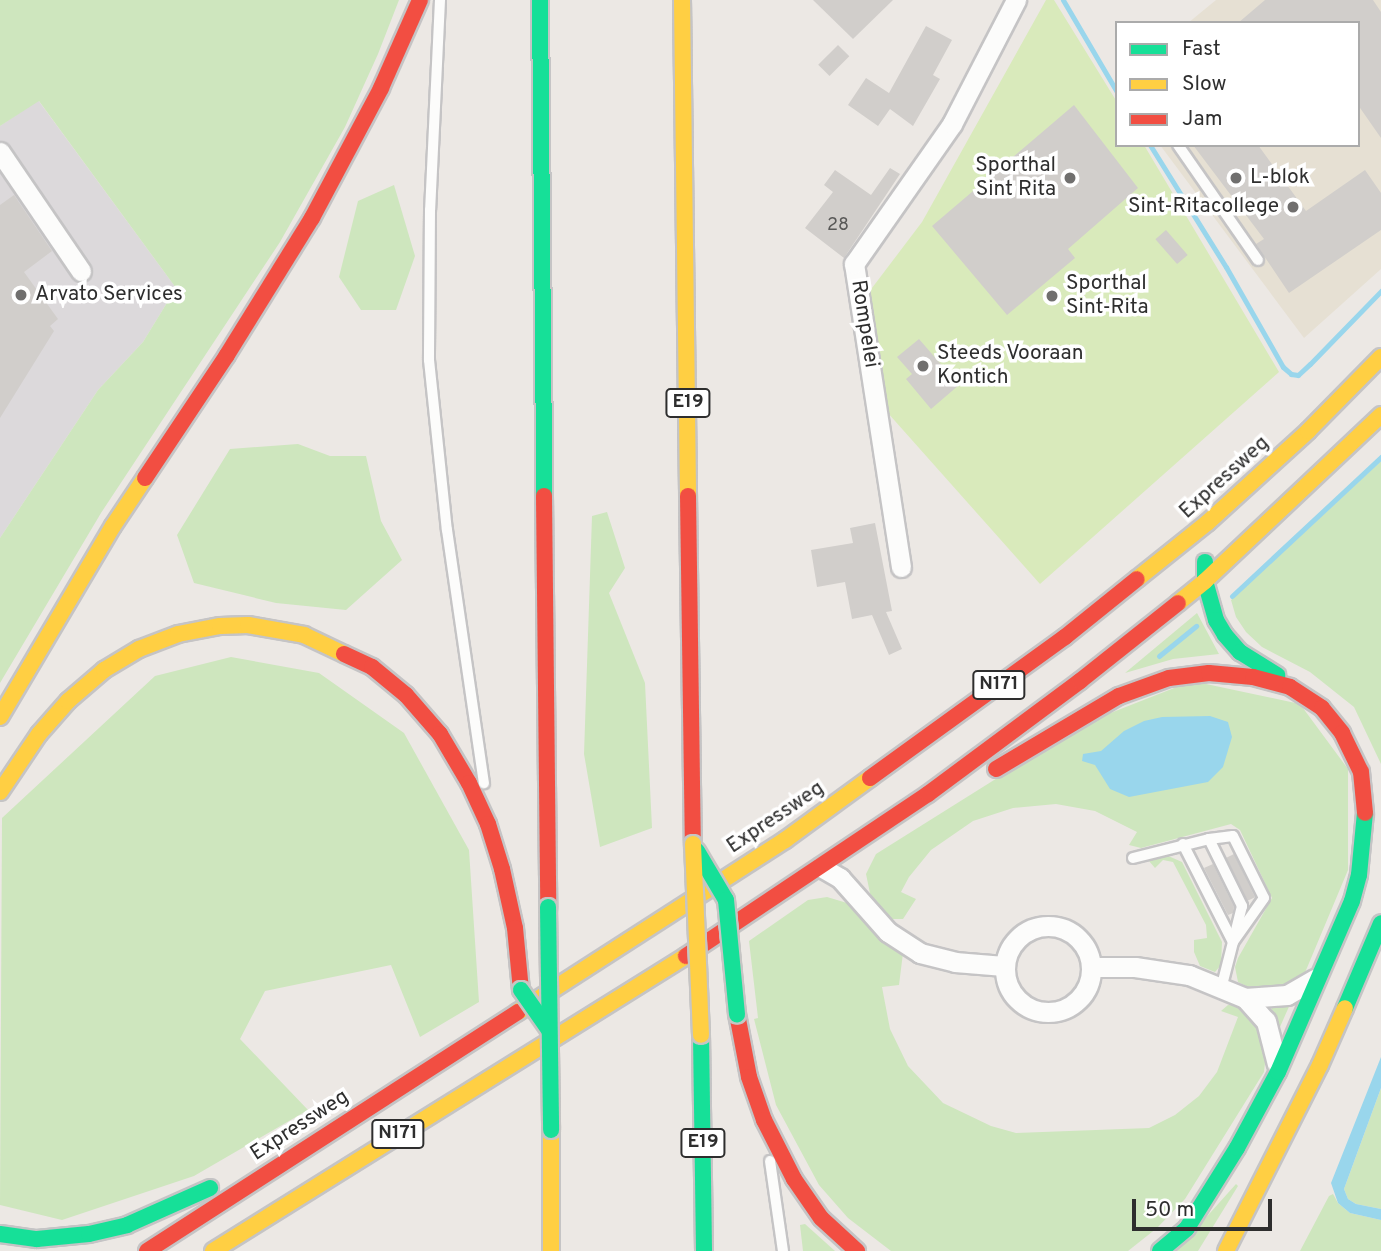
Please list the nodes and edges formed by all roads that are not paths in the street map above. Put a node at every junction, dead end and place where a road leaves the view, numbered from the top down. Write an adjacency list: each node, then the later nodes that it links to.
1 (420, 0): 16 (highway)
2 (440, 0): 19 (lane)
3 (540, 0): 33 (highway, bridge)
4 (682, 0): 22 (highway, E19)
5 (1016, 0): 13 (street, Rompelei)
6 (1179, 147): 8 (lane)
7 (0, 152): 9 (street)
8 (1258, 260)
9 (81, 271)
10 (1381, 357): 12 (highway, Expressweg / N171)
11 (1381, 415): 14 (highway, N171)
12 (1207, 523): 14 (highway); 21 (highway, Expressweg / N171)
13 (901, 567)
14 (1205, 581): 15 (highway); 18 (highway, N171)
15 (1290, 687): 18 (highway); 30 (highway)
16 (0, 716)
17 (0, 792): 19 (highway)
18 (928, 794): 25 (highway, N171)
19 (488, 824): 33 (highway, bridge)
20 (1209, 839): 23 (lane); 27 (lane); 27 (lane)
21 (785, 840): 25 (highway); 36 (highway, Expressweg / N171)
22 (693, 844): 35 (highway, bridge); 41 (highway, E19, bridge)
23 (1183, 845): 24 (lane); 27 (lane)
24 (1133, 858)
25 (821, 867): 28 (street); 39 (highway, N171)
26 (1381, 923): 45 (highway)
27 (1233, 942): 31 (lane)
28 (1004, 966): 29 (street); 29 (street)
29 (1092, 967): 31 (street)
30 (1323, 973): 32 (street); 34 (highway)
31 (1221, 989): 32 (street)
32 (1245, 998): 34 (street)
33 (549, 1030): 40 (highway, bridge)
34 (1278, 1072): 44 (highway)
35 (764, 1119): 42 (lane); 43 (highway)
36 (337, 1128): 37 (highway); 38 (highway, Expressweg / N171)
37 (0, 1234)
38 (146, 1251)
39 (213, 1251)
40 (551, 1251)
41 (704, 1251)
42 (782, 1251)
43 (857, 1251)
44 (1160, 1251)
45 (1226, 1251)

